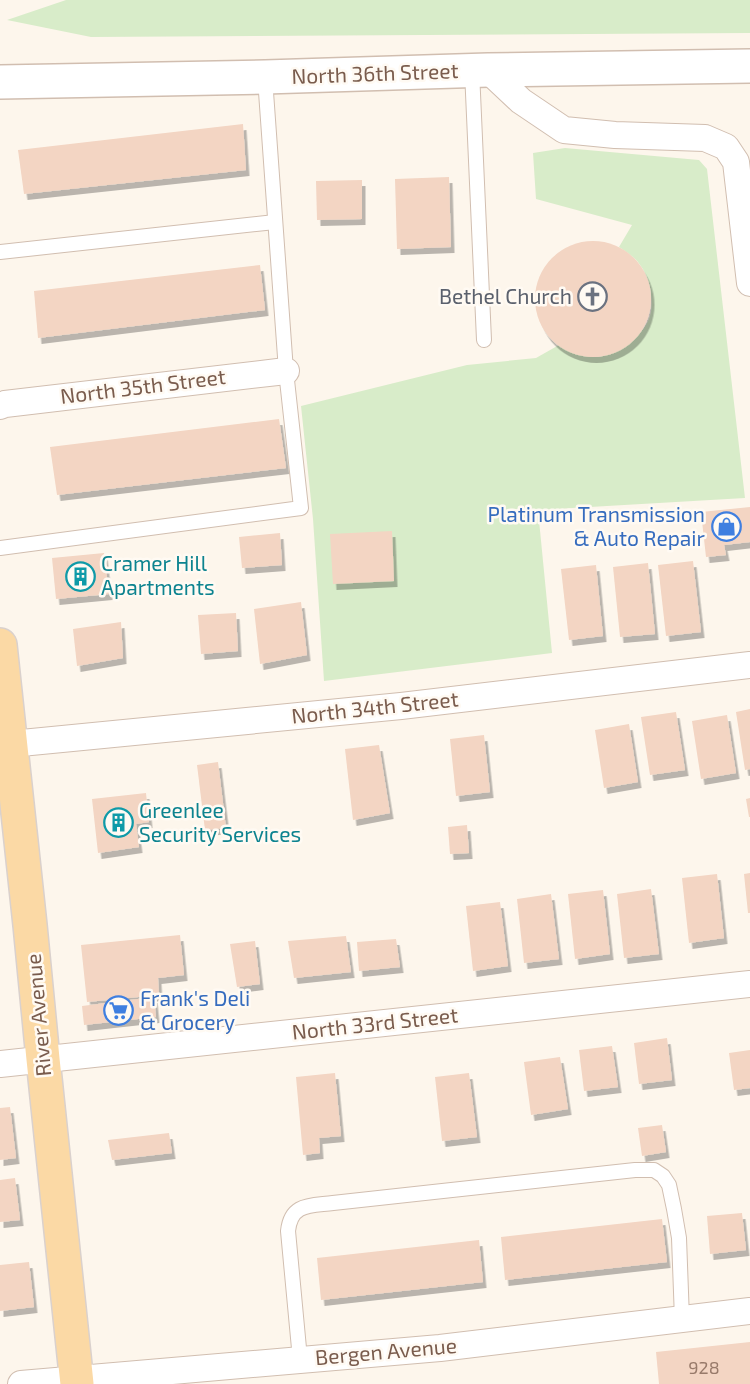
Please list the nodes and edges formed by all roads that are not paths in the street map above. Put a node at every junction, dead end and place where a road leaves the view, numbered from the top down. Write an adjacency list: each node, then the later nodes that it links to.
1 (750, 66): 2 (street, North 36th Street)
2 (480, 70): 3 (street, North 36th Street); 7 (street); 8 (lane)
3 (265, 77): 4 (street, North 36th Street); 5 (lane)
4 (0, 82)
5 (275, 222): 6 (lane); 9 (lane)
6 (0, 252)
7 (750, 283)
8 (484, 340)
9 (286, 371): 10 (street, North 35th Street); 11 (lane)
10 (0, 406)
11 (0, 548)
12 (0, 645): 14 (main road, River Avenue)
13 (750, 665): 14 (street, North 34th Street)
14 (6, 745): 16 (main road, River Avenue)
15 (750, 984): 16 (street, North 33rd Street)
16 (43, 1059): 17 (street, North 33rd Street); 21 (main road, River Avenue)
17 (0, 1064)
18 (750, 1311): 19 (street, Bergen Avenue)
19 (682, 1319): 20 (street, Bergen Avenue); 20 (lane)
20 (300, 1359): 21 (street, Bergen Avenue)
21 (77, 1381): 22 (street, Bergen Avenue)
22 (21, 1384)

